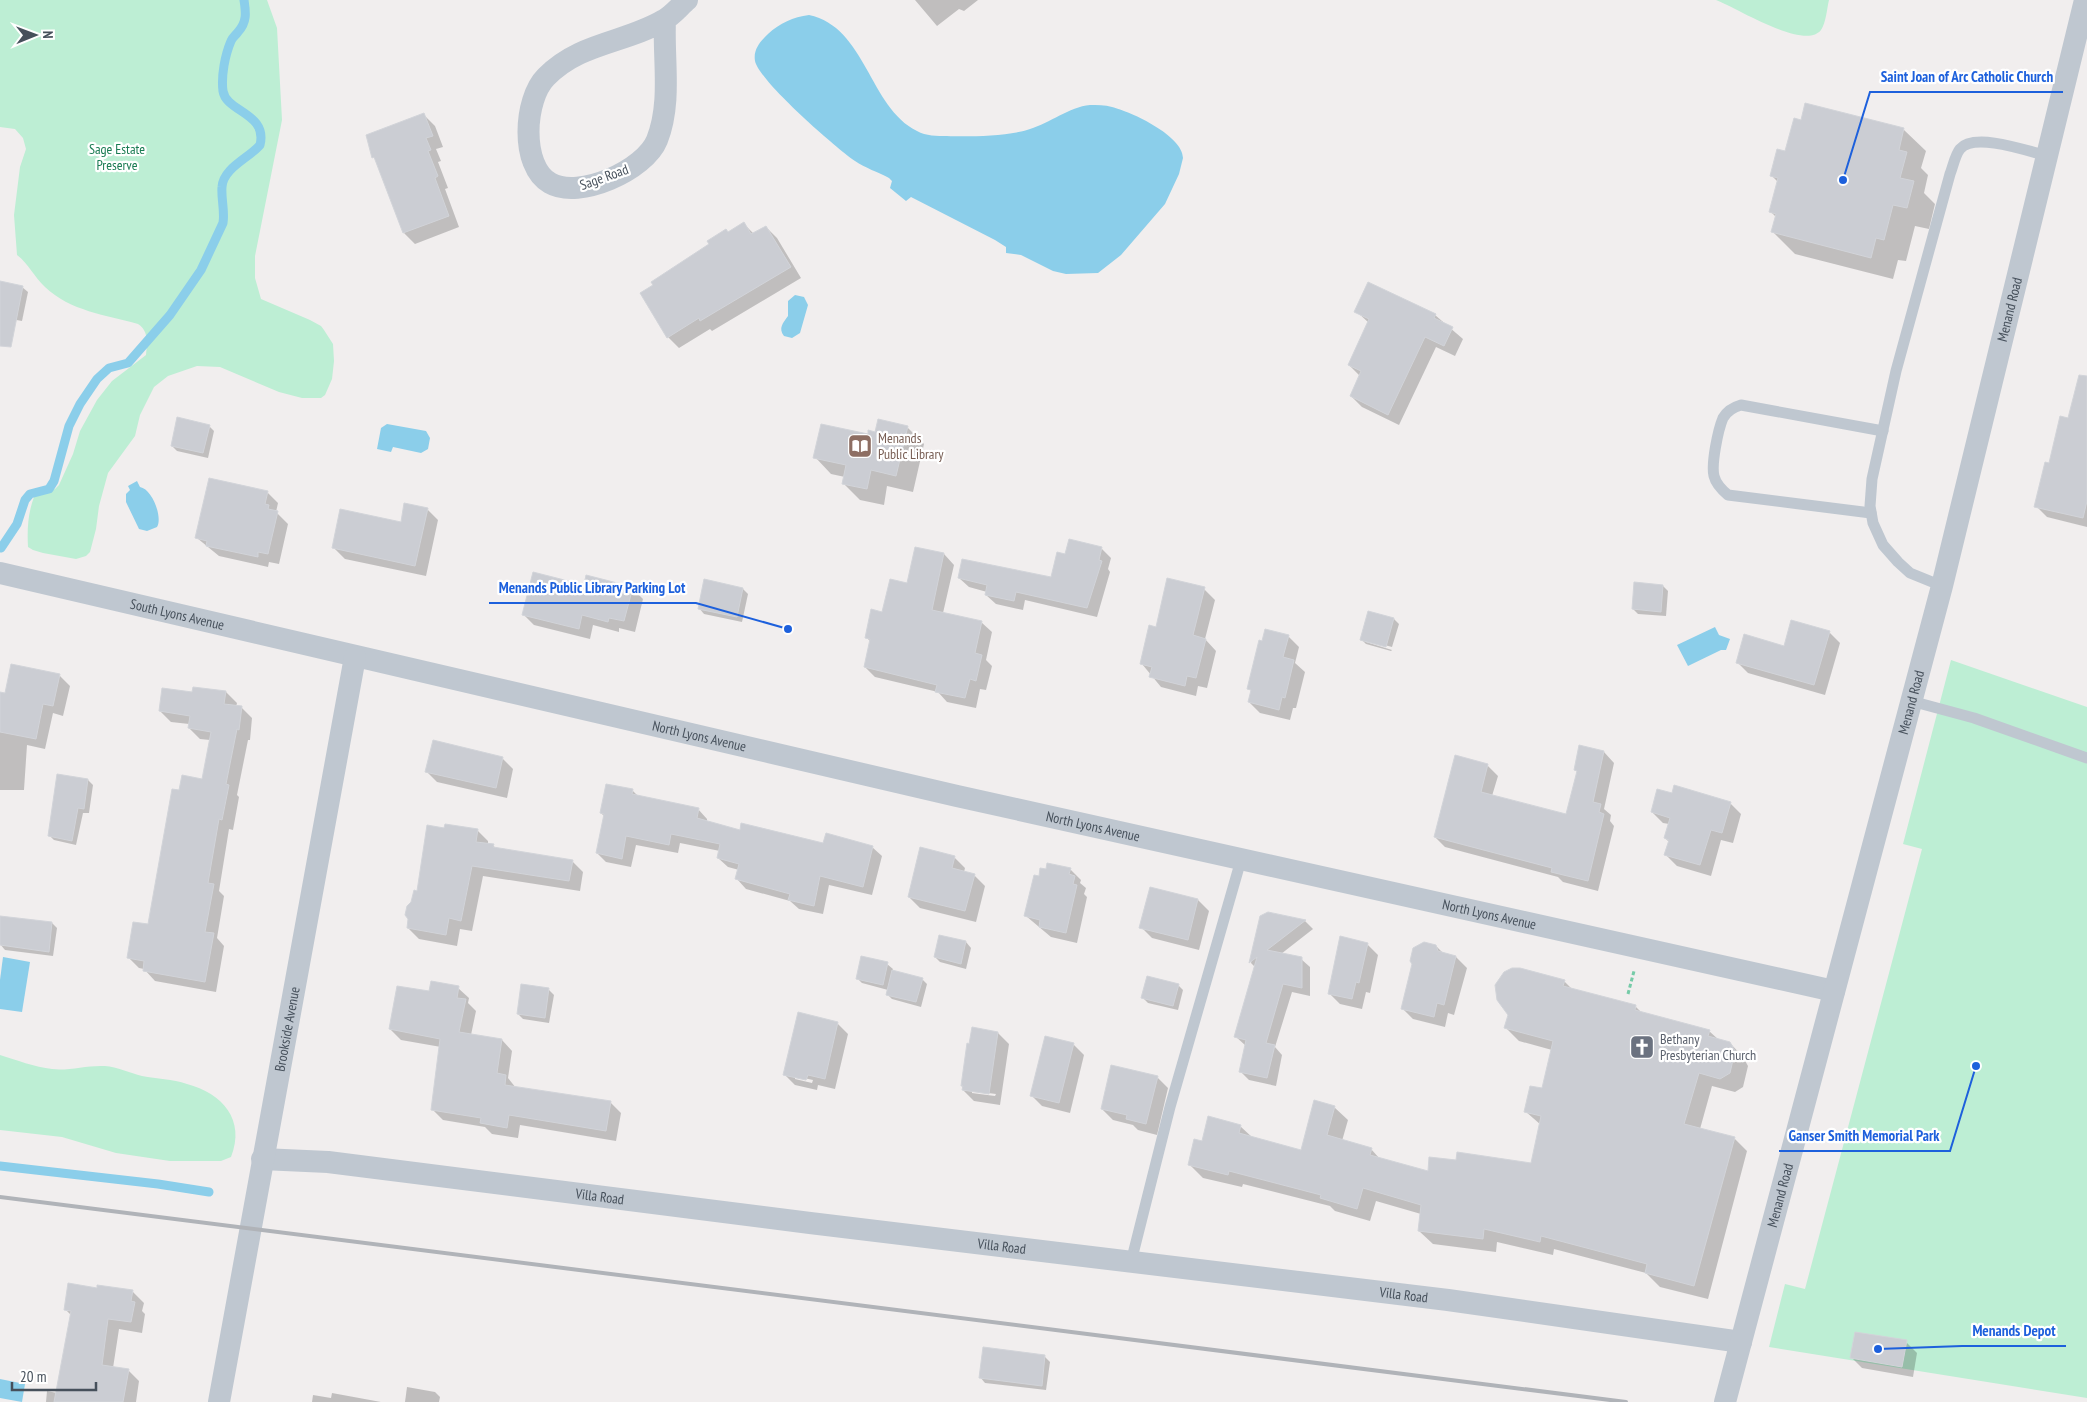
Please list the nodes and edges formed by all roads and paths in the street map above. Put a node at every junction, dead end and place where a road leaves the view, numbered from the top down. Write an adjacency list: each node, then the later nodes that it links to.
1 (687, 0): 3 (street, Sage Road)
2 (2085, 0): 4 (street, Menand Road)
3 (665, 20): 3 (street, Sage Road)
4 (2046, 156): 5 (lane); 8 (street, Menand Road)
5 (1883, 431): 6 (lane); 6 (lane)
6 (1871, 513): 8 (lane)
7 (0, 573): 9 (street, South Lyons Avenue)
8 (1942, 586): 10 (street, Menand Road)
9 (355, 657): 12 (street, North Lyons Avenue); 14 (street, Brookside Avenue)
10 (1911, 701): 11 (lane); 13 (street, Menand Road)
11 (2087, 758)
12 (1241, 860): 13 (street, North Lyons Avenue); 15 (lane)
13 (1834, 992): 16 (street, Menand Road)
14 (262, 1160): 15 (street, Villa Road); 17 (street, Brookside Avenue)
15 (1131, 1262): 16 (street, Villa Road)
16 (1740, 1342): 18 (street, Menand Road)
17 (219, 1402)
18 (1725, 1402)

